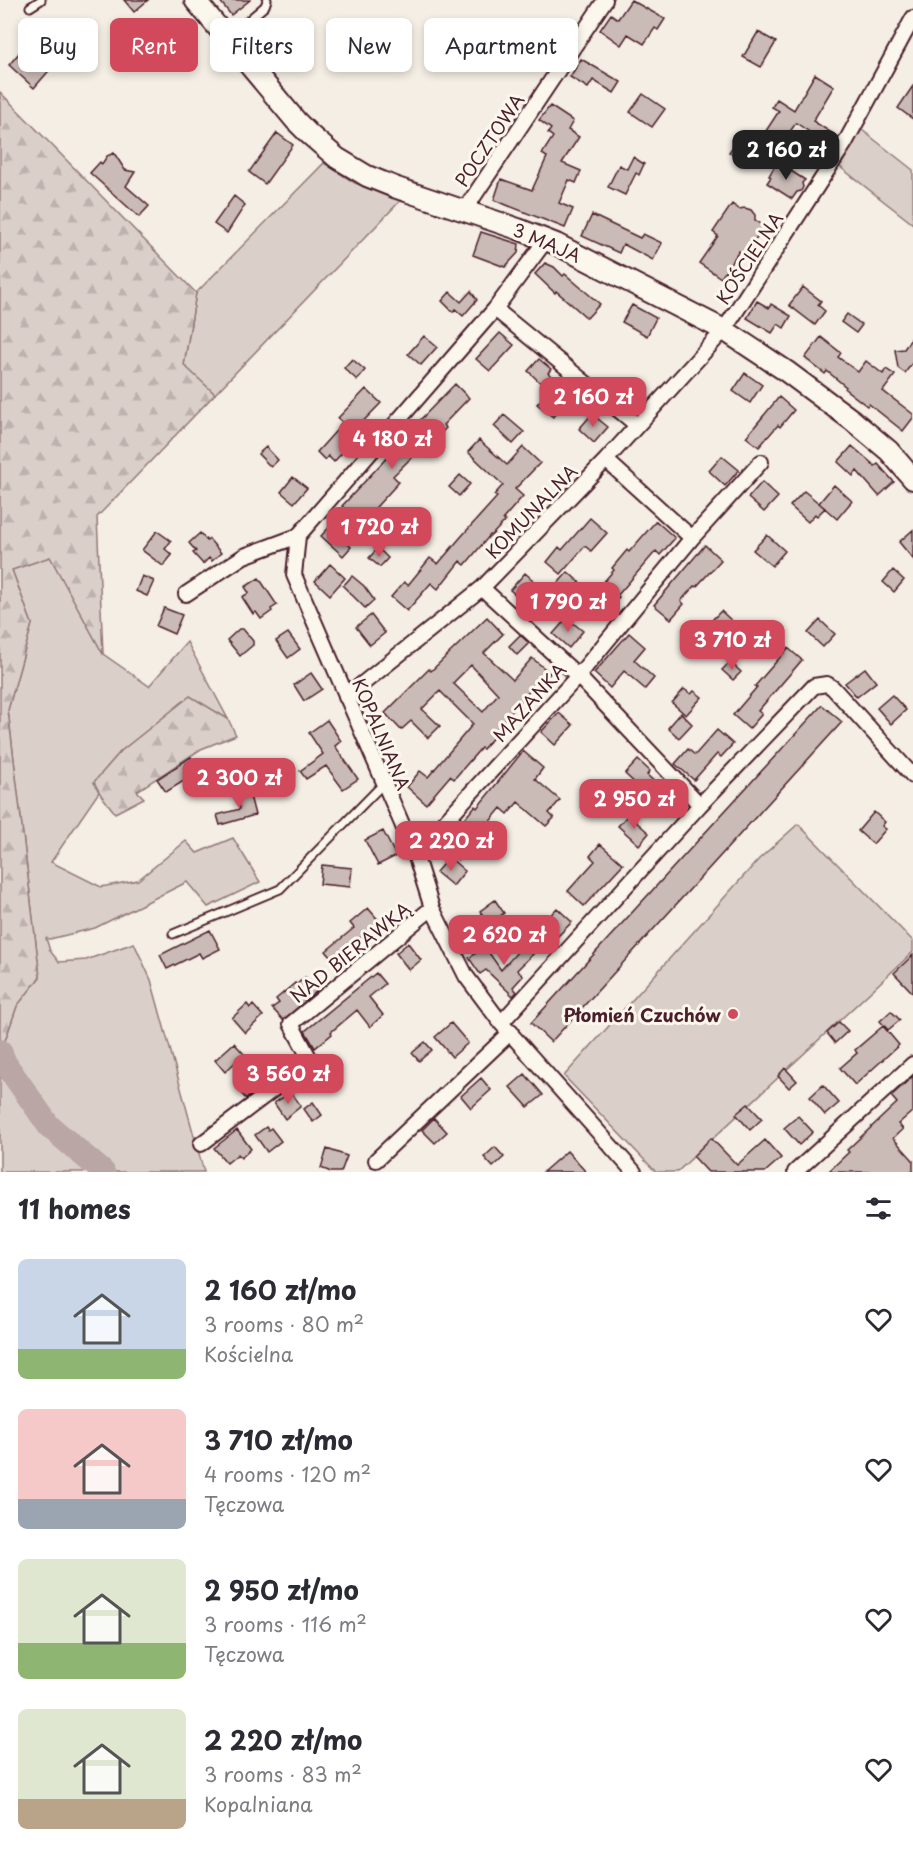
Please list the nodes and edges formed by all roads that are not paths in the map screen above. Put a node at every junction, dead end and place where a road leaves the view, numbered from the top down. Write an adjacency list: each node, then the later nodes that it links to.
1 (41, 0): 5 (lane)
2 (195, 0): 6 (main road, 3 MAJA)
3 (267, 0): 7 (lane)
4 (605, 0): 10 (street, POCZTOWA)
5 (30, 7)
6 (210, 18)
7 (251, 18)
8 (913, 18): 13 (street, KOŚCIELNA)
9 (255, 72): 10 (main road, 3 MAJA)
10 (464, 211): 11 (main road, 3 MAJA)
11 (546, 240): 12 (street); 13 (main road, 3 MAJA)
12 (495, 309): 14 (street); 18 (street)
13 (724, 330): 14 (street, KOMUNALNA); 17 (main road, 3 MAJA)
14 (637, 425): 15 (street, KOMUNALNA)
15 (606, 460): 19 (street); 20 (street, KOMUNALNA)
16 (761, 462): 19 (street, MAZANKA)
17 (913, 479)
18 (297, 536): 21 (street); 23 (street, KOPALNIANA)
19 (692, 538): 22 (street, MAZANKA)
20 (482, 588): 22 (street); 23 (street, KOMUNALNA)
21 (186, 594)
22 (578, 676): 26 (street); 27 (street, MAZANKA)
23 (346, 697): 25 (street, KOPALNIANA)
24 (913, 776): 26 (street)
25 (383, 784): 27 (street, KOPALNIANA); 29 (lane)
26 (700, 805): 30 (street)
27 (415, 854): 28 (street, KOPALNIANA)
28 (432, 908): 30 (street, KOPALNIANA); 32 (street, NAD BIERAWKĄ)
29 (173, 934)
30 (506, 1028): 33 (street); 34 (street, KOPALNIANA)
31 (913, 1064): 35 (street)
32 (201, 1144)
33 (376, 1160)
34 (634, 1172)
35 (795, 1172)

